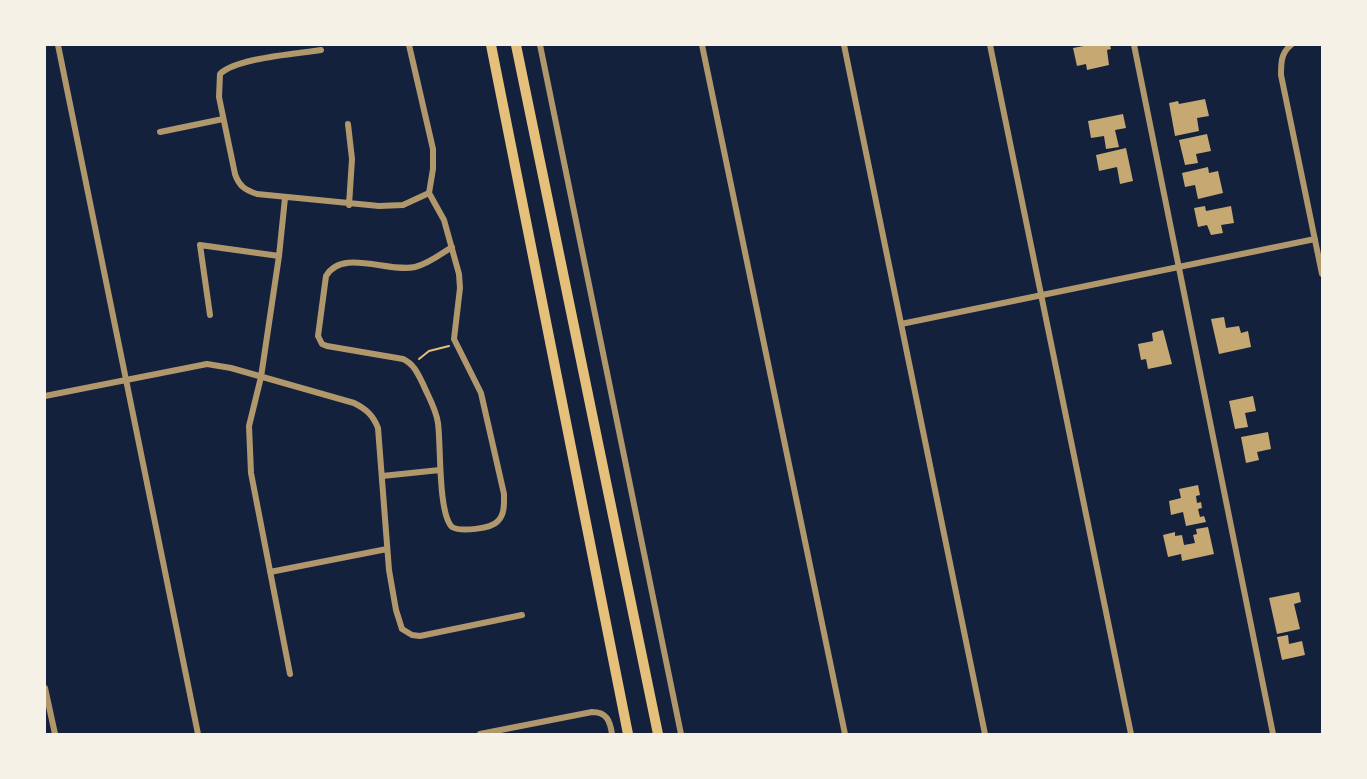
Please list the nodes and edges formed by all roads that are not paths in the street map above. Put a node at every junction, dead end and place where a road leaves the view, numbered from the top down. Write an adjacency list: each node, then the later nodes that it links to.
1 (58, 45): 27 (street)
2 (410, 45): 15 (street)
3 (490, 45): 41 (main road)
4 (516, 45): 42 (main road)
5 (540, 45): 43 (street)
6 (702, 45): 44 (street)
7 (844, 45): 25 (street)
8 (990, 45): 23 (street)
9 (1134, 45): 21 (street)
10 (1291, 45): 18 (street)
11 (321, 50): 12 (street)
12 (223, 119): 14 (street); 16 (street)
13 (348, 124): 17 (street)
14 (160, 132)
15 (429, 194): 17 (street); 19 (street)
16 (285, 198): 17 (street); 20 (street)
17 (349, 205)
18 (1315, 239): 21 (street); 22 (street)
19 (452, 247): 29 (street); 29 (street)
20 (279, 256): 24 (street); 26 (street)
21 (1178, 268): 23 (street); 47 (street)
22 (1322, 274)
23 (1042, 296): 25 (street); 46 (street)
24 (210, 315)
25 (901, 324): 45 (street)
26 (261, 377): 27 (street); 30 (street); 32 (street)
27 (125, 379): 28 (street); 38 (street)
28 (45, 396)
29 (440, 470): 30 (street)
30 (382, 476): 31 (street)
31 (387, 549): 32 (street); 33 (street)
32 (270, 572): 34 (street)
33 (522, 615)
34 (290, 674)
35 (45, 688): 36 (street)
36 (47, 707): 37 (street)
37 (54, 734)
38 (198, 734)
39 (480, 734): 40 (street)
40 (612, 734)
41 (628, 734)
42 (658, 734)
43 (681, 734)
44 (844, 734)
45 (985, 734)
46 (1131, 734)
47 (1274, 734)

